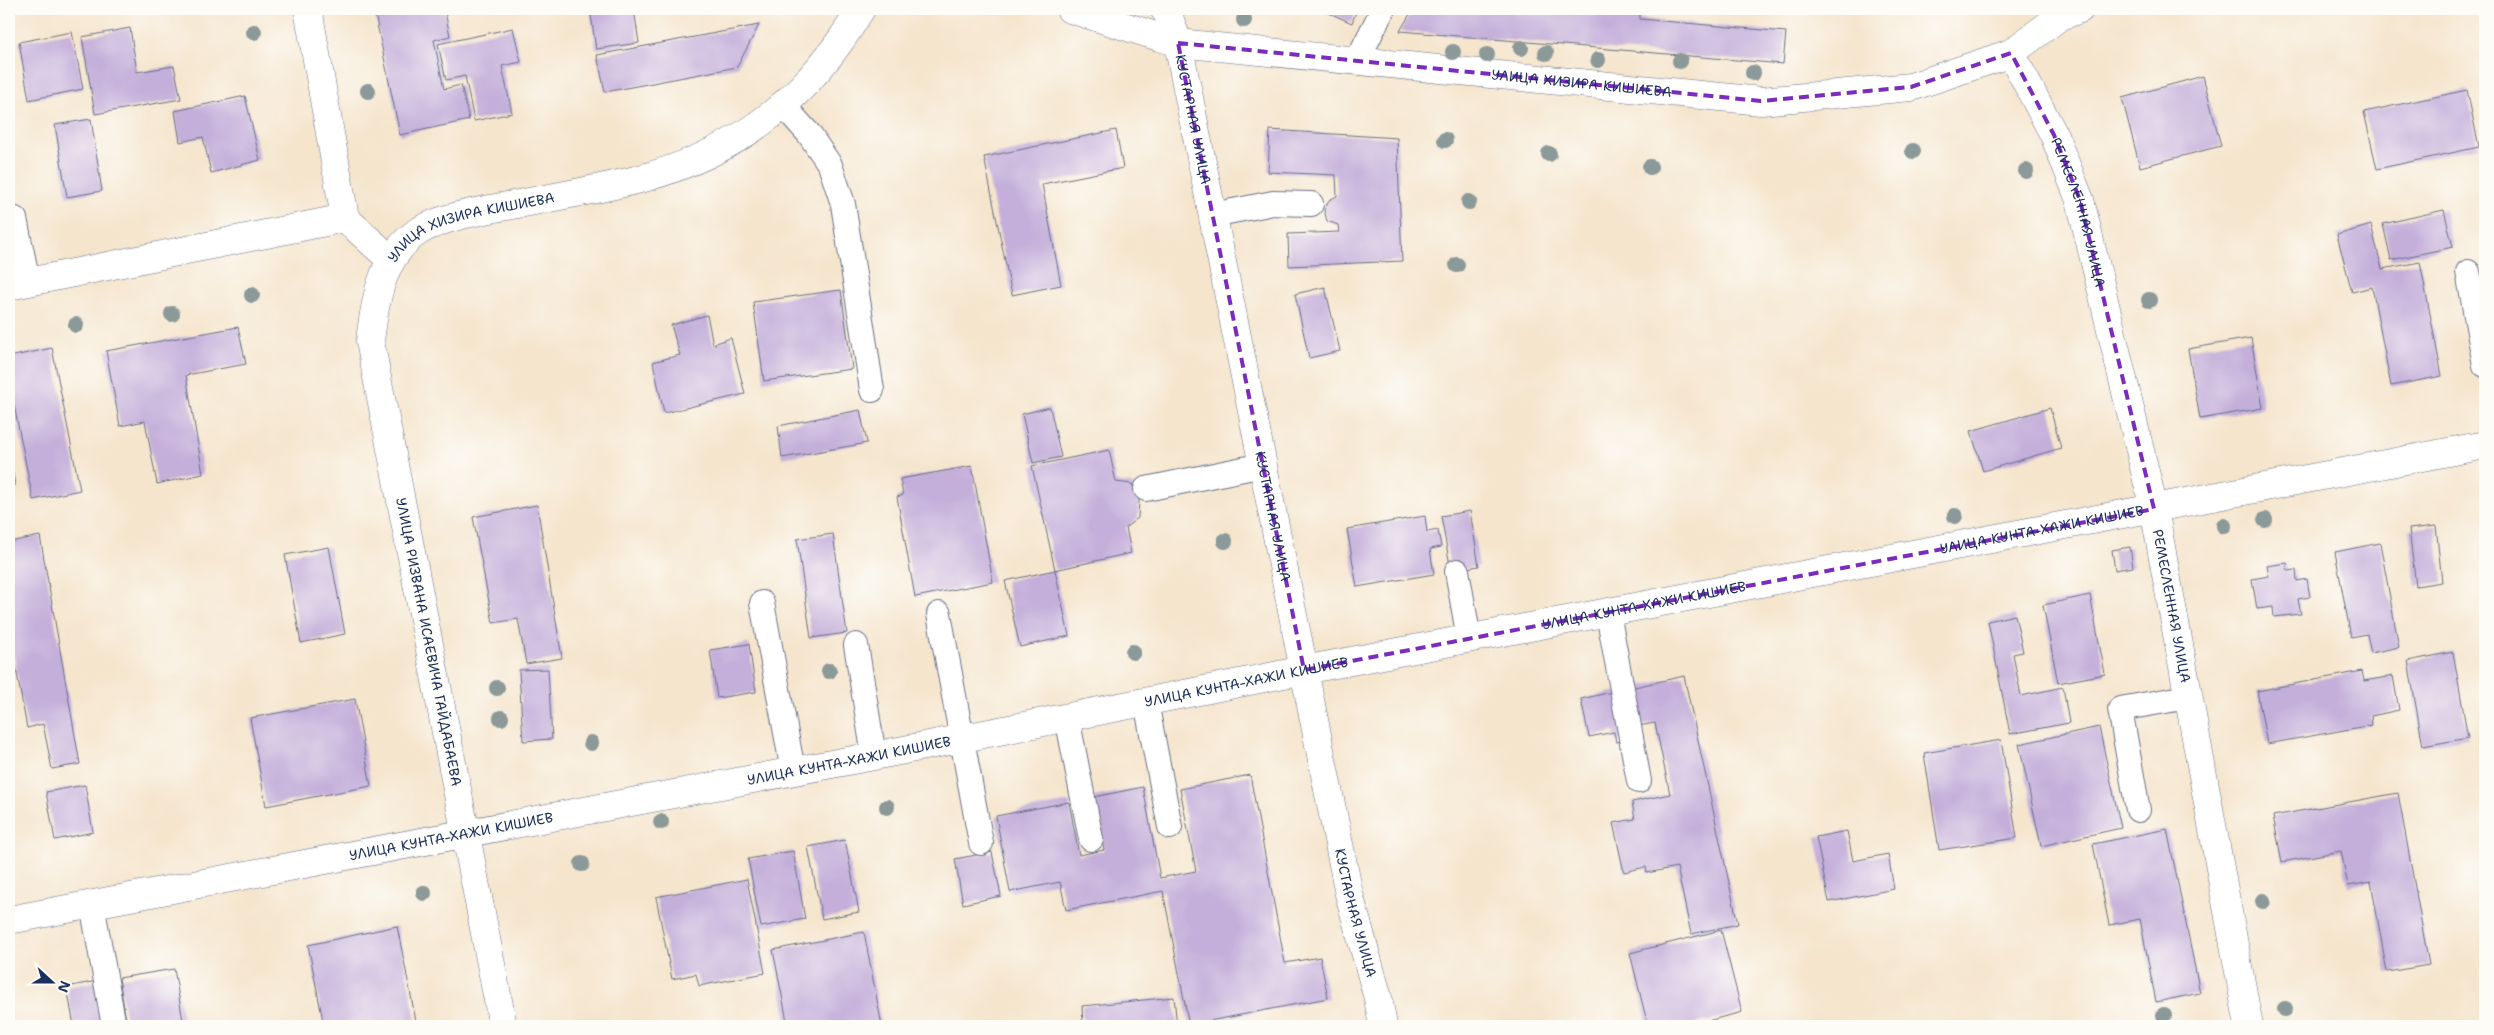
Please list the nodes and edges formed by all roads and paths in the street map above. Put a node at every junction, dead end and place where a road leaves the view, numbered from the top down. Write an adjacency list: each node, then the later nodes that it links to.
1 (308, 9): 13 (street)
2 (861, 9): 10 (street, УЛИЦА ХИЗИРА КИШИЕВА)
3 (1070, 9): 7 (street, УЛИЦА ХИЗИРА КИШИЕВА)
4 (1164, 9): 7 (street, КУСТАРНАЯ УЛИЦА)
5 (1383, 9): 9 (lane)
6 (2080, 9): 8 (street, УЛИЦА ХИЗИРА КИШИЕВА)
7 (1178, 43): 9 (street, УЛИЦА ХИЗИРА КИШИЕВА); 12 (street, КУСТАРНАЯ УЛИЦА)
8 (2012, 54): 9 (street, УЛИЦА ХИЗИРА КИШИЕВА); 23 (street, РЕМЕСЛЕННАЯ УЛИЦА)
9 (1356, 61)
10 (783, 105): 15 (street, УЛИЦА ХИЗИРА КИШИЕВА); 19 (lane)
11 (1312, 204): 12 (lane)
12 (1213, 215): 21 (street, КУСТАРНАЯ УЛИЦА)
13 (345, 218): 15 (street, УЛИЦА ХИЗИРА КИШИЕВА); 17 (street)
14 (15, 219): 17 (lane)
15 (391, 260): 40 (street, УЛИЦА РИЗВАНА ИСАЕВИЧА ГАЙДАБАЕВА)
16 (2468, 272): 18 (lane)
17 (19, 284)
18 (2485, 365)
19 (872, 390)
20 (2485, 445): 23 (street, УЛИЦА КУНТА-ХАЖИ КИШИЕВ)
21 (1263, 465): 22 (lane); 30 (street, КУСТАРНАЯ УЛИЦА)
22 (1146, 489)
23 (2154, 509): 26 (street, УЛИЦА КУНТА-ХАЖИ КИШИЕВ); 31 (street, РЕМЕСЛЕННАЯ УЛИЦА)
24 (1457, 570): 28 (lane)
25 (762, 603): 36 (lane)
26 (1608, 613): 28 (street, УЛИЦА КУНТА-ХАЖИ КИШИЕВ); 37 (lane)
27 (939, 614): 34 (lane)
28 (1469, 639): 30 (street, УЛИЦА КУНТА-ХАЖИ КИШИЕВ)
29 (856, 645): 35 (lane)
30 (1304, 670): 32 (street, УЛИЦА КУНТА-ХАЖИ КИШИЕВ); 47 (street, КУСТАРНАЯ УЛИЦА)
31 (2188, 697): 38 (lane); 48 (street, РЕМЕСЛЕННАЯ УЛИЦА)
32 (1146, 702): 33 (street, УЛИЦА КУНТА-ХАЖИ КИШИЕВ); 39 (lane)
33 (1067, 717): 34 (street, УЛИЦА КУНТА-ХАЖИ КИШИЕВ); 41 (lane)
34 (960, 738): 35 (street, УЛИЦА КУНТА-ХАЖИ КИШИЕВ); 42 (lane)
35 (874, 756): 36 (street, УЛИЦА КУНТА-ХАЖИ КИШИЕВ)
36 (793, 771): 40 (street, УЛИЦА КУНТА-ХАЖИ КИШИЕВ)
37 (1639, 781)
38 (2138, 810)
39 (1170, 827)
40 (467, 833): 43 (street, УЛИЦА КУНТА-ХАЖИ КИШИЕВ); 46 (street, УЛИЦА РИЗВАНА ИСАЕВИЧА ГАЙДАБАЕВА)
41 (1091, 839)
42 (981, 843)
43 (92, 904): 44 (street, УЛИЦА КУНТА-ХАЖИ КИШИЕВ); 45 (lane)
44 (9, 920)
45 (114, 1026)
46 (503, 1026)
47 (1383, 1026)
48 (2249, 1026)

